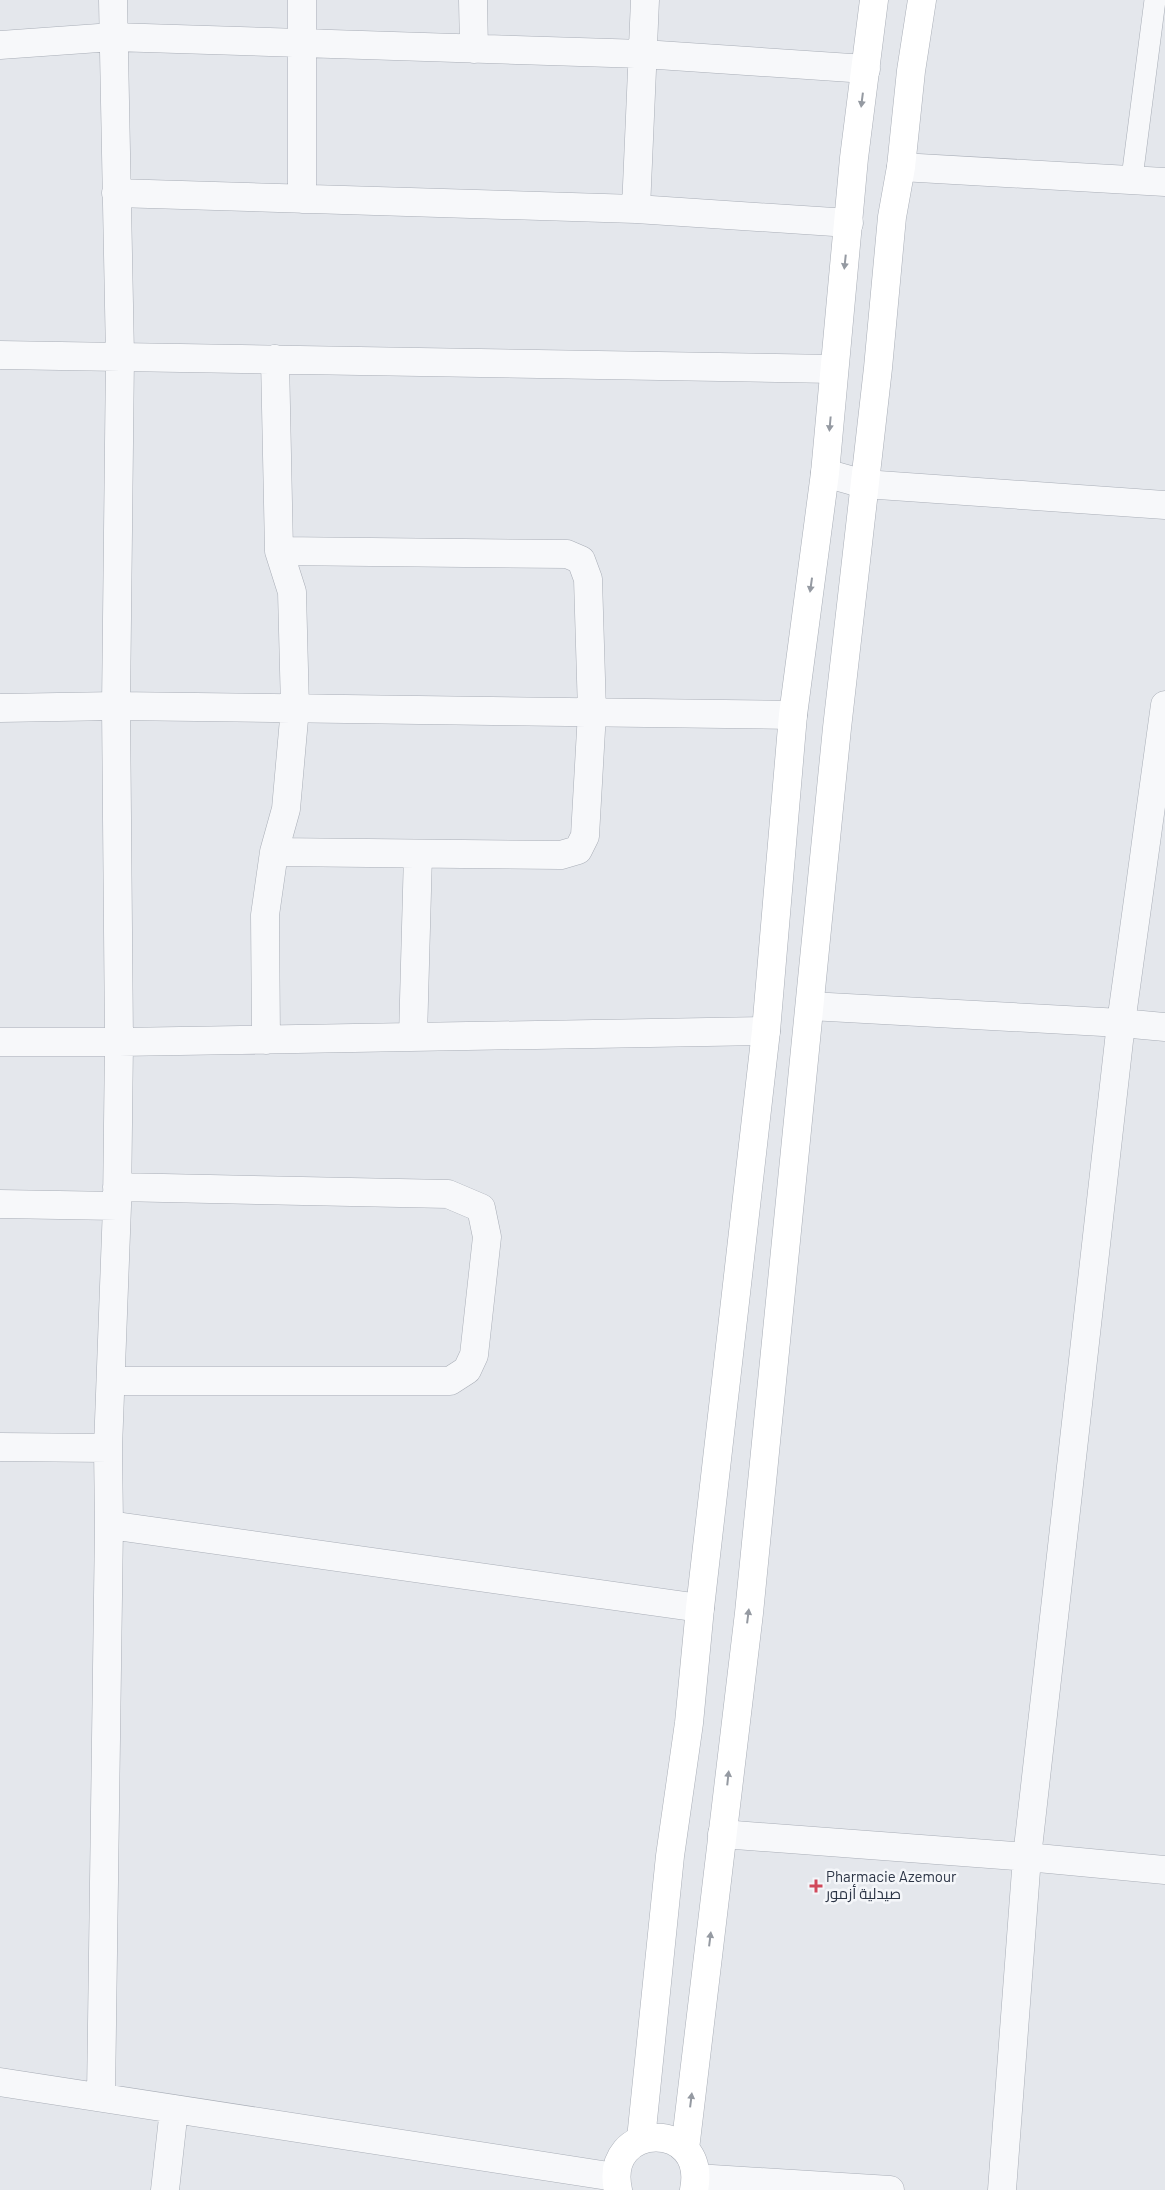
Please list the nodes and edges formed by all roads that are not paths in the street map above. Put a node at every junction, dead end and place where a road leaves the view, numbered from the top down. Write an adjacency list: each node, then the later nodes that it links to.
1 (112, 0): 8 (street)
2 (302, 0): 9 (street)
3 (473, 0): 11 (street)
4 (645, 0): 12 (street)
5 (874, 0): 13 (street)
6 (922, 0): 14 (street)
7 (1155, 0): 15 (lane)
8 (113, 37): 9 (street); 10 (street); 17 (street)
9 (301, 43): 11 (street); 18 (street)
10 (0, 45)
11 (474, 49): 12 (street)
12 (643, 54): 13 (street); 19 (street)
13 (866, 69): 20 (street, one-way to 20)
14 (901, 167): 15 (street); 26 (street)
15 (1132, 178): 16 (street)
16 (1165, 182)
17 (116, 193): 18 (street); 22 (street)
18 (302, 199): 19 (street)
19 (636, 209): 20 (street)
20 (849, 223): 24 (street, one-way to 24)
21 (0, 356): 22 (street)
22 (120, 356): 23 (street); 30 (street)
23 (275, 359): 24 (street); 28 (street)
24 (834, 369): 25 (street, one-way to 25)
25 (825, 473): 26 (street); 34 (street, one-way to 34)
26 (864, 484): 27 (street); 37 (street)
27 (1165, 505)
28 (279, 551): 32 (street); 33 (street)
29 (1165, 705): 38 (street)
30 (116, 706): 31 (street); 32 (street); 44 (street)
31 (0, 708)
32 (295, 708): 33 (street); 35 (street)
33 (592, 712): 34 (street); 36 (street)
34 (793, 715): 40 (street)
35 (274, 852): 36 (street); 42 (street)
36 (418, 854): 41 (street)
37 (810, 1006): 38 (street); 52 (street, one-way to 37)
38 (1121, 1023): 39 (street); 53 (street)
39 (1165, 1027)
40 (766, 1031): 41 (street); 51 (street)
41 (414, 1037): 42 (street)
42 (266, 1040): 44 (street)
43 (0, 1042): 44 (street)
44 (119, 1042): 45 (street)
45 (117, 1196): 46 (street); 47 (street); 47 (street)
46 (0, 1204)
47 (111, 1381): 49 (street)
48 (0, 1447): 49 (street)
49 (108, 1448): 50 (street)
50 (109, 1526): 51 (street); 56 (street)
51 (700, 1608): 58 (street)
52 (722, 1834): 53 (street); 59 (street, one-way to 52)
53 (1027, 1857): 54 (street); 65 (street)
54 (1165, 1870)
55 (0, 2082): 56 (street)
56 (100, 2096): 57 (street)
57 (174, 2109): 60 (street); 62 (street)
58 (641, 2139): 59 (street); 60 (street)
59 (685, 2149): 61 (street)
60 (617, 2184)
61 (695, 2184): 63 (street)
62 (165, 2190)
63 (883, 2190): 64 (street)
64 (890, 2190)
65 (1002, 2190)

